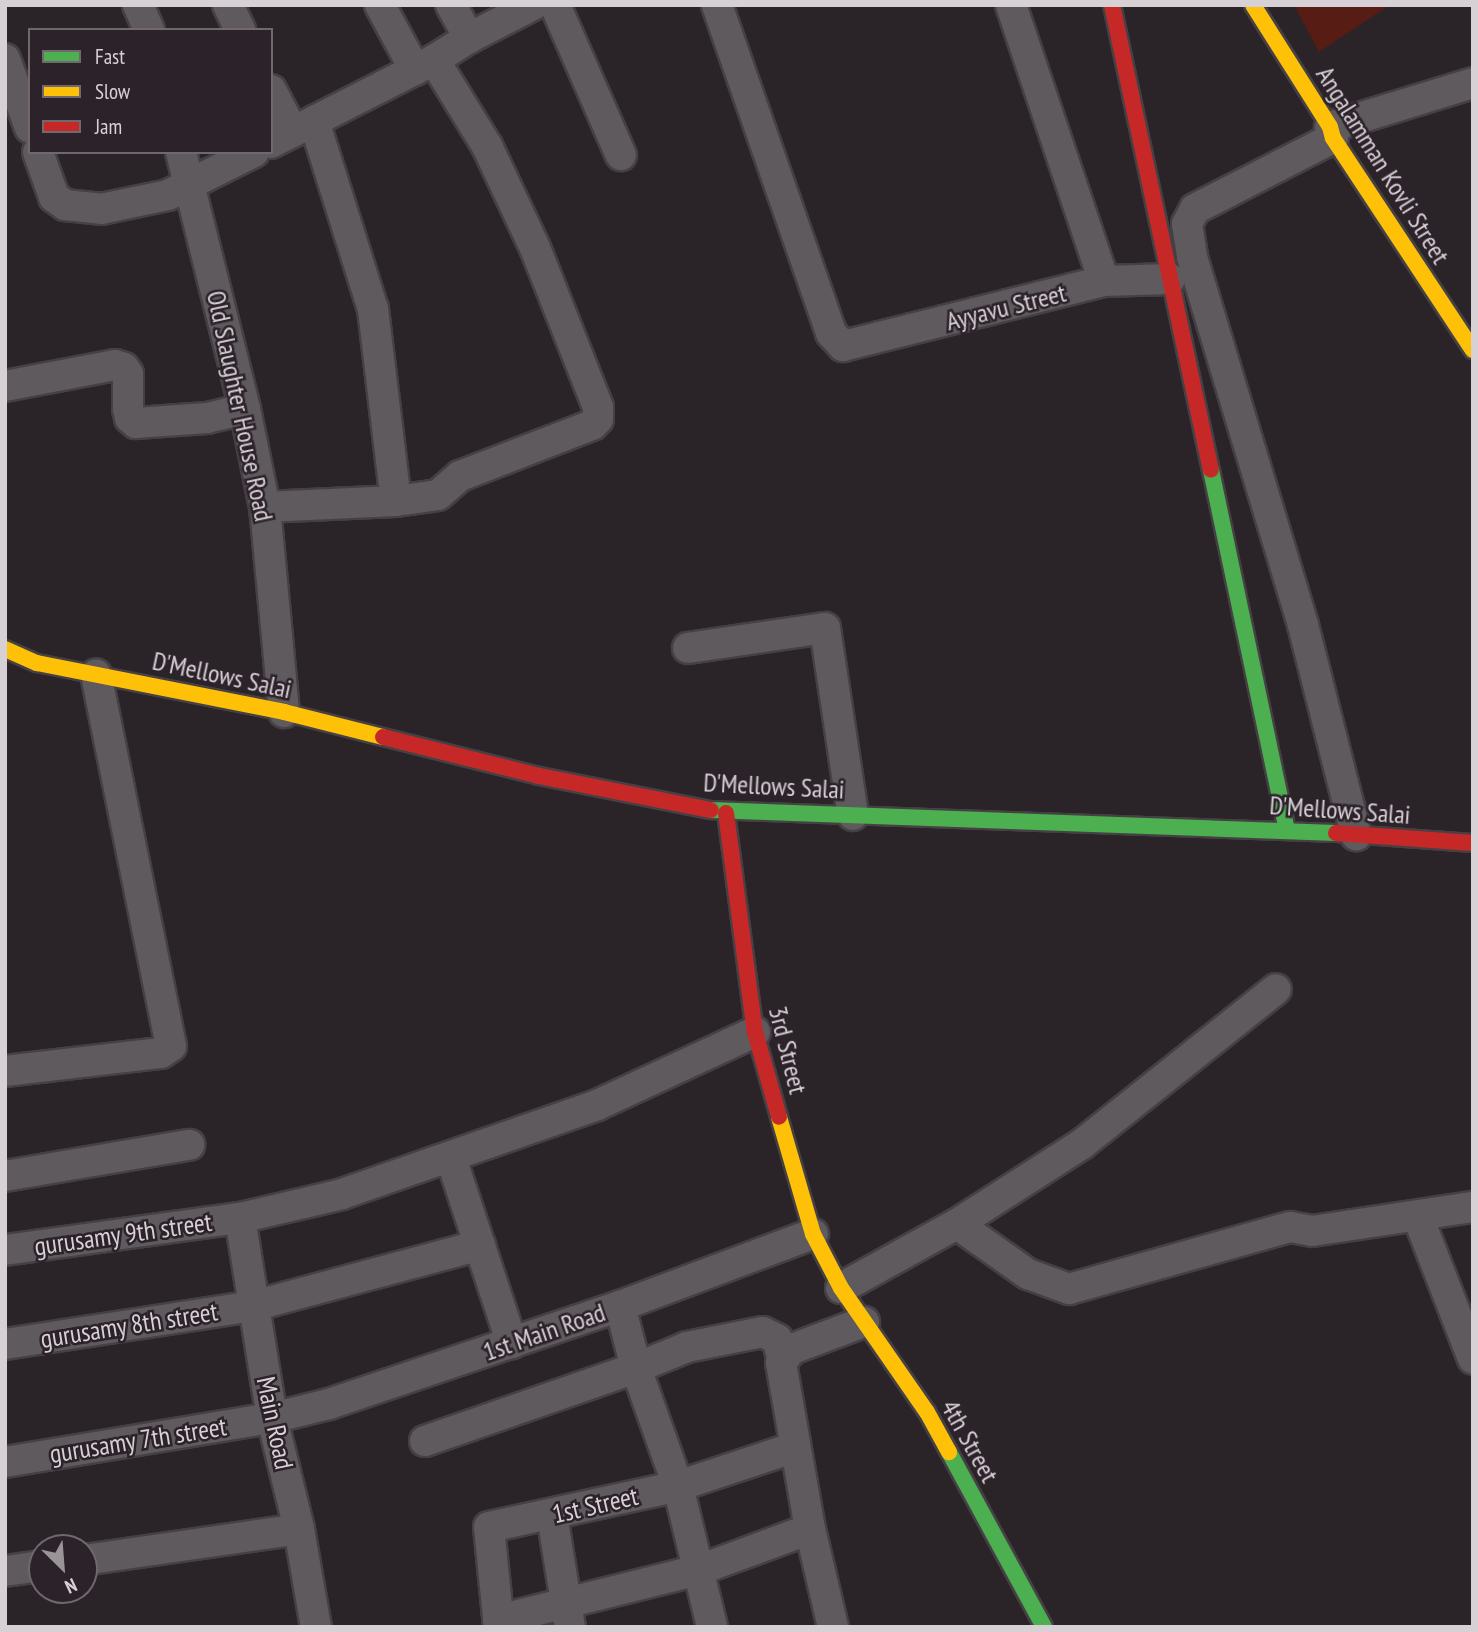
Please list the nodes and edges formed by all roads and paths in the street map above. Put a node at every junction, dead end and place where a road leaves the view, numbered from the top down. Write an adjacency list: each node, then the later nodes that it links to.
1 (138, 5): 11 (street)
2 (228, 5): 12 (street)
3 (380, 5): 15 (street)
4 (451, 5): 13 (street)
5 (533, 5): 13 (street)
6 (555, 5): 24 (street)
7 (717, 5): 27 (street, Ayyavu Street)
8 (1011, 5): 27 (street)
9 (1112, 5): 26 (street)
10 (1253, 5): 20 (street, Angalamman Kovli Street)
11 (148, 28)
12 (239, 28)
13 (469, 38): 15 (street)
14 (5, 59): 18 (street)
15 (424, 65): 19 (street); 31 (street)
16 (1473, 83): 20 (street)
17 (273, 94): 19 (street)
18 (28, 122)
19 (293, 132): 31 (street)
20 (1331, 133): 28 (street, Angalamman Kovli Street); 40 (street)
21 (39, 154): 25 (street)
22 (181, 154): 25 (street, Old Slaughter House Road)
23 (250, 154): 25 (street)
24 (621, 155)
25 (188, 187): 30 (street, Old Slaughter House Road)
26 (1170, 279): 27 (street, Ayyavu Street); 39 (street)
27 (1104, 282)
28 (1473, 350)
29 (5, 386): 30 (street)
30 (245, 409): 32 (street, Old Slaughter House Road)
31 (396, 500): 32 (street)
32 (265, 507): 36 (street, Old Slaughter House Road)
33 (688, 648): 38 (street)
34 (5, 649): 35 (street, D'Mellows Salai)
35 (96, 674): 36 (street, D'Mellows Salai); 44 (street)
36 (284, 712): 37 (street, D'Mellows Salai)
37 (726, 813): 38 (street, D'Mellows Salai); 43 (street, 3rd Street)
38 (853, 815): 39 (street, D'Mellows Salai)
39 (1287, 830): 40 (street, D'Mellows Salai)
40 (1356, 835): 41 (street, D'Mellows Salai)
41 (1473, 843)
42 (1276, 989): 51 (street)
43 (755, 1032): 46 (street, gurusamy 9th street); 52 (street, 3rd Street)
44 (5, 1071)
45 (189, 1145): 47 (street)
46 (451, 1158): 50 (street, gurusamy 9th street); 53 (street)
47 (5, 1176)
48 (1473, 1207): 49 (street)
49 (1418, 1217): 51 (street); 62 (street)
50 (240, 1218): 54 (street, gurusamy 9th street); 56 (street, Main Road)
51 (957, 1224): 55 (street)
52 (813, 1234): 55 (street, 3rd Street); 57 (street, 1st Main Road)
53 (480, 1245): 56 (street, gurusamy 8th street); 59 (street)
54 (5, 1250)
55 (841, 1288): 58 (street, 4th Street)
56 (253, 1306): 60 (street, gurusamy 8th street); 64 (street, Main Road)
57 (620, 1306): 59 (street, 1st Main Road); 63 (street)
58 (864, 1322): 61 (street); 81 (street, 4th Street)
59 (512, 1343): 64 (street, 1st Main Road)
60 (5, 1344)
61 (782, 1357): 63 (street); 66 (street)
62 (1473, 1359)
63 (636, 1368): 65 (street); 68 (street)
64 (272, 1418): 67 (street, gurusamy 7th street); 71 (street, Main Road)
65 (425, 1441)
66 (795, 1447): 68 (street, 1st Street); 70 (street)
67 (5, 1462)
68 (678, 1486): 69 (street, 1st Street); 74 (street)
69 (552, 1515): 76 (street); 77 (street, 1st Street)
70 (810, 1528): 74 (street); 80 (street)
71 (299, 1529): 72 (street); 78 (street, Main Road)
72 (98, 1558)
73 (28, 1568): 75 (street)
74 (699, 1570): 76 (street); 79 (street)
75 (5, 1571)
76 (568, 1616): 77 (street)
77 (498, 1623)
78 (316, 1627)
79 (712, 1627)
80 (833, 1627)
81 (1044, 1627)

